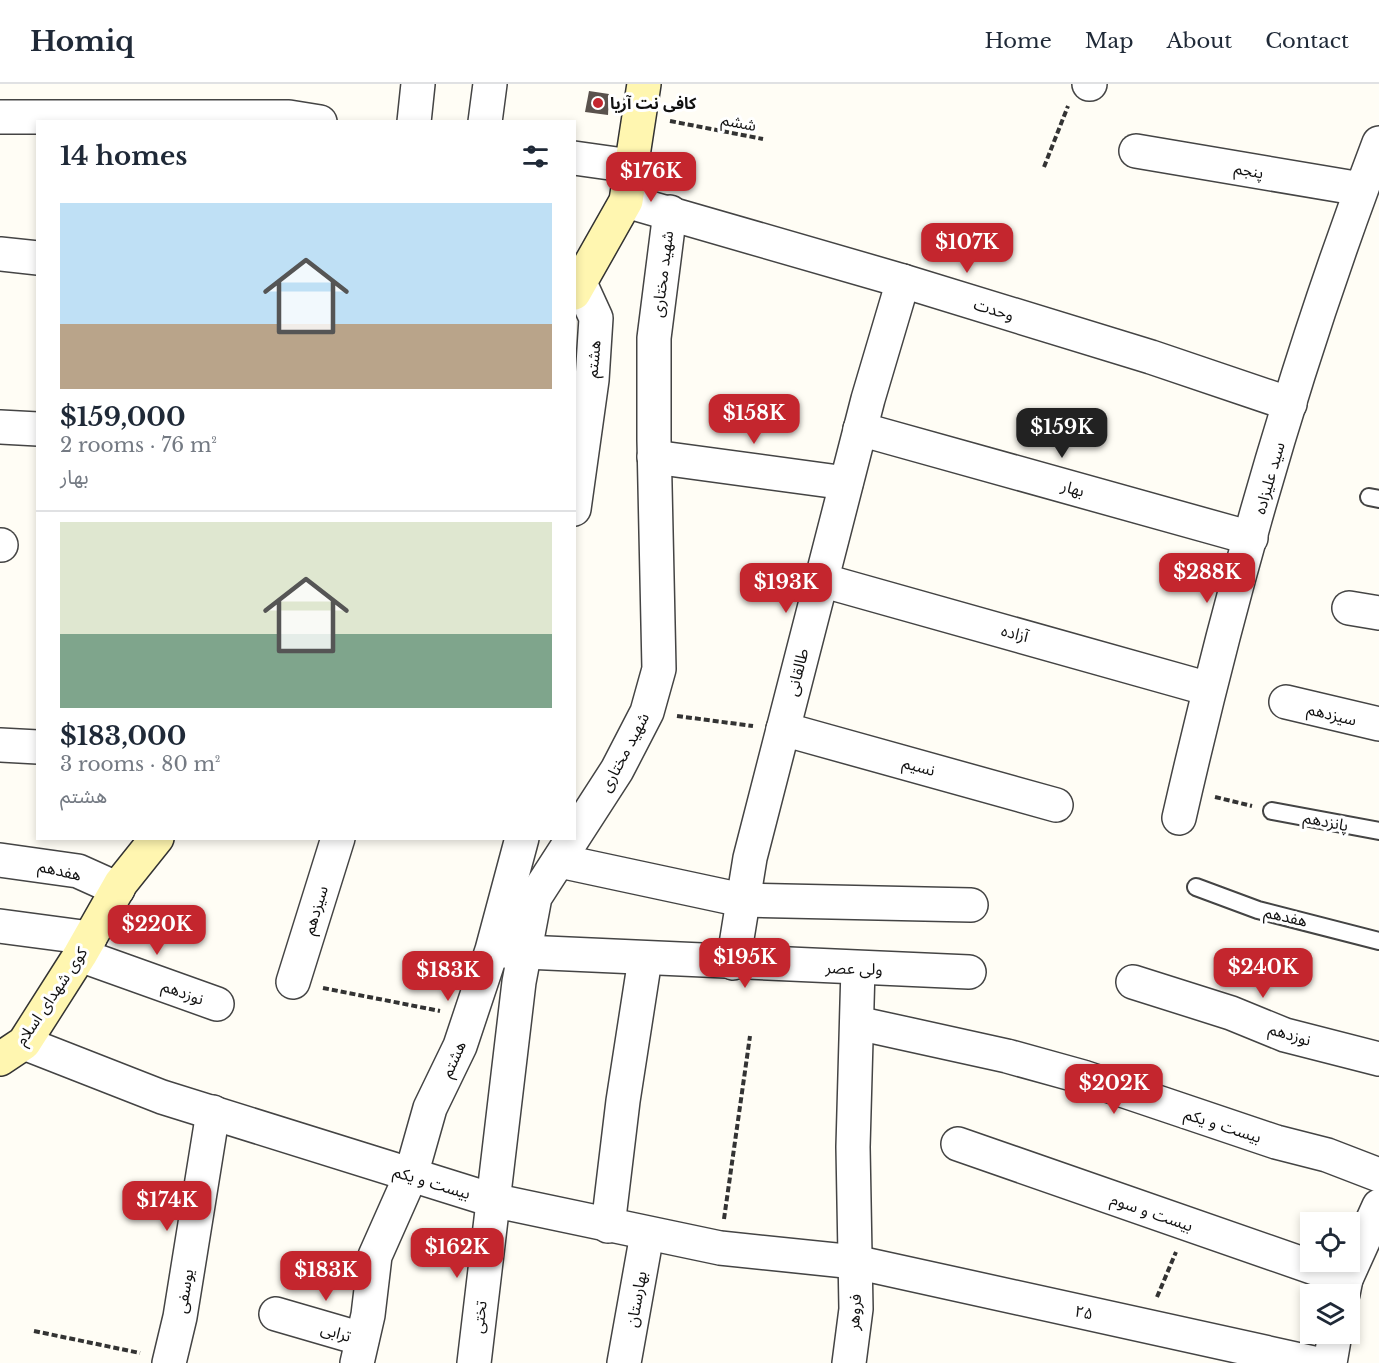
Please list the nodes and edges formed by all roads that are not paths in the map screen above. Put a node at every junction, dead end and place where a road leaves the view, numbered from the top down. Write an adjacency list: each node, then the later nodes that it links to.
1 (418, 84): 7 (street)
2 (490, 84): 8 (street)
3 (641, 99): 12 (main road)
4 (0, 117): 5 (street)
5 (247, 119): 6 (street)
6 (308, 120)
7 (414, 120)
8 (485, 120)
9 (1379, 143): 13 (street, سید علیزاده)
10 (1136, 151): 13 (street, پنجم)
11 (576, 158): 12 (street)
12 (631, 166): 14 (main road)
13 (1361, 189): 20 (street, سید علیزاده)
14 (626, 201): 15 (street, وحدت); 19 (main road)
15 (670, 212): 18 (street, وحدت); 25 (street, شهید مختاری)
16 (0, 254): 17 (street)
17 (36, 258)
18 (903, 281): 20 (street, وحدت); 23 (street, طالقانی)
19 (577, 288): 24 (street, هشتم)
20 (1290, 404): 28 (street, سید علیزاده)
21 (0, 427): 22 (street)
22 (36, 429)
23 (860, 429): 27 (street, طالقانی); 28 (street, بهار)
24 (579, 436): 26 (street, هشتم)
25 (654, 457): 27 (street); 40 (street, شهید مختاری)
26 (576, 480)
27 (846, 483): 29 (street, طالقانی)
28 (1251, 538): 30 (street, سید علیزاده)
29 (821, 580): 30 (street, آزاده); 33 (street, طالقانی)
30 (1209, 689): 36 (street, سید علیزاده)
31 (1286, 702): 32 (street, سیزدهم)
32 (1379, 724)
33 (783, 729): 37 (street, نسیم); 49 (street, طالقانی)
34 (0, 745): 35 (street)
35 (36, 747)
36 (1182, 804)
37 (1056, 805)
38 (1272, 811): 39 (lane, پانزدهم)
39 (1379, 831)
40 (576, 835)
41 (155, 840): 48 (main road, کوی شهدای اسلام)
42 (337, 840): 60 (street, سیزدهم)
43 (521, 840): 54 (street, هشتم)
44 (573, 840): 46 (street, شهید مختاری)
45 (0, 860): 48 (street, هفدهم)
46 (560, 861): 49 (street); 55 (street, شهید مختاری)
47 (1196, 887): 52 (lane, هفدهم)
48 (118, 889): 53 (main road, کوی شهدای اسلام)
49 (742, 900): 50 (street); 57 (street, طالقانی)
50 (971, 905)
51 (0, 926): 53 (street, نوزدهم)
52 (1379, 941)
53 (85, 947): 62 (street, نوزدهم); 64 (main road, کوی شهدای اسلام)
54 (492, 950): 55 (street, ولی عصر); 68 (street, هشتم)
55 (524, 954): 56 (street, ولی عصر); 70 (street, شهید مختاری)
56 (645, 959): 57 (street, ولی عصر); 72 (street)
57 (733, 963): 58 (street, ولی عصر)
58 (858, 968): 59 (street, ولی عصر); 63 (street, فروهر)
59 (969, 972)
60 (293, 982)
61 (1133, 982): 65 (street, نوزدهم)
62 (217, 1004)
63 (857, 1023): 69 (street, بیست و یکم); 74 (street, فروهر)
64 (12, 1051): 66 (street, بیست و یکم)
65 (1379, 1059)
66 (213, 1112): 68 (street, بیست و یکم); 79 (street, یوسفی)
67 (958, 1144): 75 (street, بیست و سوم)
68 (411, 1175): 70 (street, بیست و یکم); 78 (street, هشتم)
69 (1379, 1175)
70 (492, 1200): 72 (street, بیست و یکم); 80 (street, تختی)
71 (1379, 1206): 75 (street)
72 (609, 1226): 73 (street, بیست و یکم)
73 (647, 1234): 74 (street, بیست و یکم); 81 (street, بهارستان)
74 (855, 1262): 82 (street, فروهر); 83 (street, ۲۵)
75 (1356, 1275)
76 (276, 1314): 78 (street, ترابی)
77 (1333, 1344): 84 (street)
78 (360, 1351)
79 (170, 1362)
80 (474, 1363)
81 (624, 1363)
82 (849, 1363)
83 (1314, 1363)
84 (1330, 1363)

